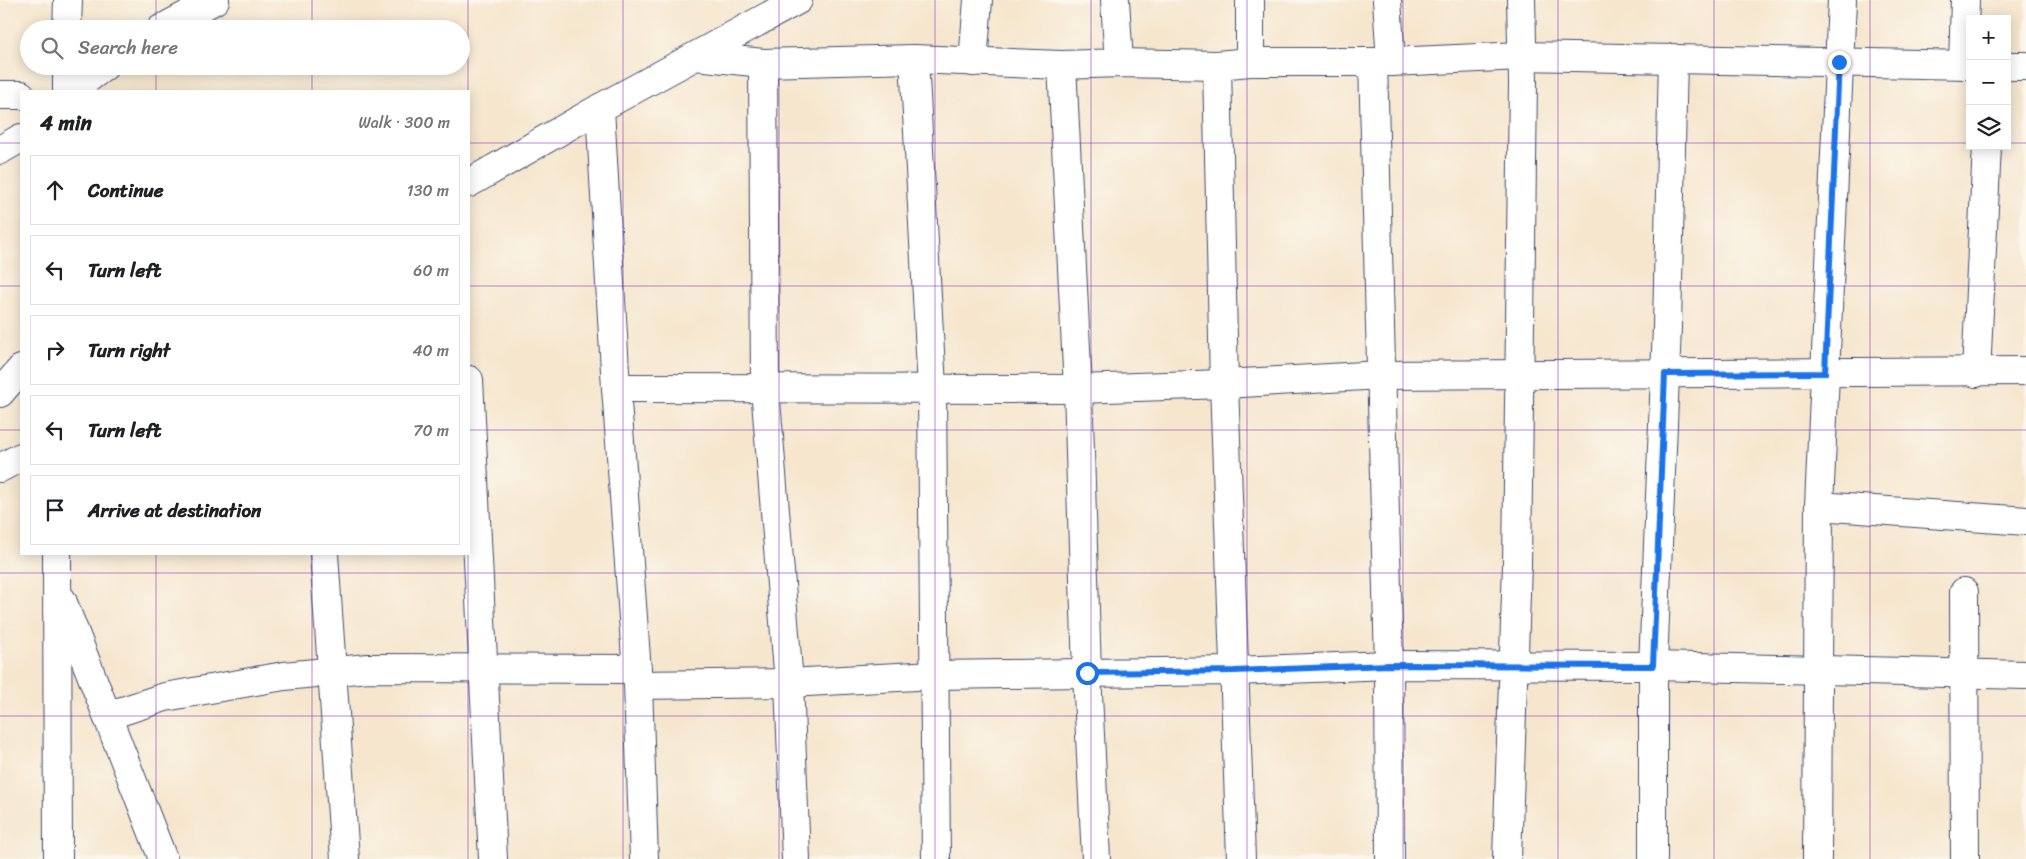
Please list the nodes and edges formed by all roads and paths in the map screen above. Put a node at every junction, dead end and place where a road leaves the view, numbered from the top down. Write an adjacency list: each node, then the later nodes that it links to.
1 (68, 0): 11 (street)
2 (215, 0): 12 (street)
3 (798, 0): 13 (street)
4 (978, 0): 17 (street)
5 (1115, 0): 22 (street)
6 (1250, 0): 18 (street)
7 (1387, 0): 19 (street)
8 (1521, 0): 14 (street)
9 (1842, 0): 20 (street)
10 (1965, 0): 25 (street)
11 (68, 20)
12 (178, 20)
13 (696, 56): 21 (street); 34 (street)
14 (1522, 56): 15 (street); 19 (street); 45 (street)
15 (1673, 58): 20 (street); 43 (street)
16 (914, 59): 17 (street); 21 (street); 49 (street)
17 (973, 62): 23 (street)
18 (1250, 62): 19 (street); 24 (street)
19 (1382, 62): 44 (street)
20 (1839, 62): 25 (street); 41 (street)
21 (763, 63): 48 (street)
22 (1119, 63): 23 (street); 24 (street)
23 (1062, 65): 50 (street)
24 (1217, 65): 46 (street)
25 (1966, 65)
26 (2011, 66): 27 (street)
27 (2026, 66)
28 (67, 75): 30 (street)
29 (93, 75): 31 (street)
30 (67, 90)
31 (72, 90)
32 (0, 95): 33 (street)
33 (20, 95)
34 (600, 108): 38 (street); 47 (street)
35 (20, 139): 36 (street)
36 (0, 150)
37 (1987, 150): 42 (street)
38 (470, 181)
39 (20, 370): 51 (street)
40 (2026, 372): 42 (street)
41 (1825, 373): 42 (street); 43 (street); 55 (street)
42 (1976, 373)
43 (1665, 374): 45 (street); 63 (street)
44 (1381, 375): 45 (street); 46 (street); 61 (street)
45 (1519, 375): 62 (street)
46 (1224, 384): 50 (street); 67 (street)
47 (616, 388): 48 (street); 72 (street)
48 (764, 388): 49 (street); 73 (street)
49 (932, 388): 50 (street); 70 (street)
50 (1078, 389): 68 (street)
51 (0, 393)
52 (470, 401): 64 (street)
53 (20, 458): 54 (street)
54 (0, 468)
55 (1819, 506): 56 (street); 65 (street)
56 (2026, 521)
57 (57, 555): 59 (street)
58 (324, 555): 66 (street)
59 (56, 585): 74 (street); 75 (street)
60 (1964, 592): 69 (street)
61 (1389, 665): 62 (street); 67 (street); 84 (street)
62 (1514, 665): 63 (street); 85 (street)
63 (1653, 666): 65 (street); 86 (street)
64 (483, 669): 66 (street); 72 (street); 78 (street)
65 (1818, 670): 69 (street); 87 (street)
66 (332, 671): 74 (street); 77 (street)
67 (1234, 671): 68 (street); 83 (street)
68 (1087, 673): 70 (street); 82 (street)
69 (1964, 673): 71 (street); 88 (street)
70 (934, 675): 73 (street); 81 (street)
71 (2026, 675)
72 (638, 677): 73 (street); 79 (street)
73 (789, 684): 80 (street)
74 (108, 716): 76 (street)
75 (58, 859)
76 (163, 859)
77 (345, 859)
78 (493, 859)
79 (644, 859)
80 (796, 859)
81 (936, 859)
82 (1096, 859)
83 (1241, 859)
84 (1390, 859)
85 (1508, 859)
86 (1654, 859)
87 (1817, 859)
88 (1965, 859)

